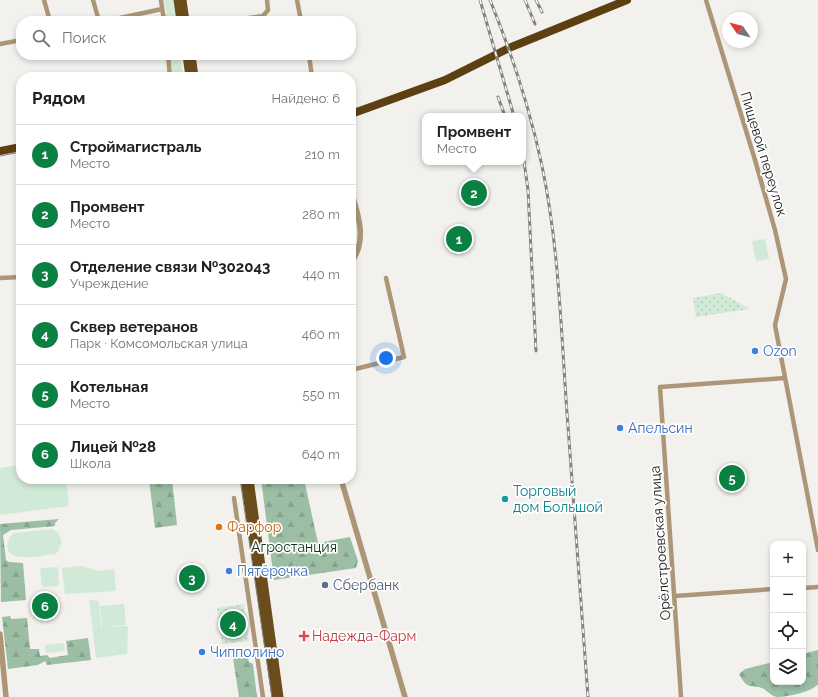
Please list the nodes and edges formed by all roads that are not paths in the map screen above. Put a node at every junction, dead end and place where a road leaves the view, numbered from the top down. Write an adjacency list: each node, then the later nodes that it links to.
1 (44, 0): 11 (street)
2 (93, 0): 12 (street)
3 (161, 0): 10 (street)
4 (177, 0): 15 (main road)
5 (183, 0): 16 (main road)
6 (267, 0): 17 (street)
7 (297, 0): 18 (street)
8 (627, 0): 29 (highway)
9 (706, 0): 38 (street, Пищевой переулок)
10 (162, 9): 13 (street); 14 (street)
11 (49, 16)
12 (98, 16)
13 (129, 16)
14 (163, 16)
15 (179, 16)
16 (185, 16)
17 (263, 16)
18 (300, 16)
19 (16, 41): 20 (street)
20 (0, 44)
21 (168, 60): 25 (street)
22 (187, 60): 26 (main road)
23 (193, 60): 27 (main road)
24 (310, 60): 28 (street)
25 (170, 72)
26 (188, 72)
27 (194, 72)
28 (311, 72)
29 (356, 112)
30 (16, 148): 31 (highway)
31 (0, 151)
32 (356, 211): 33 (street)
33 (356, 253)
34 (16, 277): 35 (street)
35 (0, 278)
36 (386, 278): 37 (street)
37 (356, 369)
38 (785, 378): 43 (street, Пищевой переулок); 47 (street, Орёлстроевская улица)
39 (245, 484): 51 (main road)
40 (251, 484): 52 (main road)
41 (342, 484): 53 (street)
42 (234, 498): 50 (street)
43 (818, 550)
44 (818, 587): 45 (street)
45 (806, 588)
46 (770, 589): 47 (street)
47 (675, 596): 54 (street, Орёлстроевская улица)
48 (0, 634): 49 (street)
49 (6, 697)
50 (263, 697)
51 (275, 697)
52 (280, 697)
53 (405, 697)
54 (681, 697)

